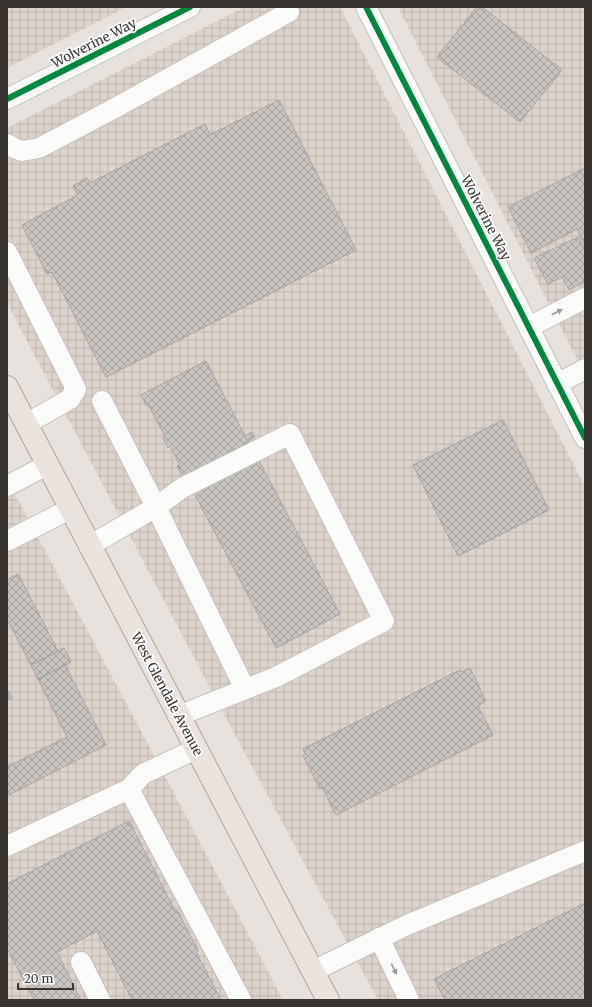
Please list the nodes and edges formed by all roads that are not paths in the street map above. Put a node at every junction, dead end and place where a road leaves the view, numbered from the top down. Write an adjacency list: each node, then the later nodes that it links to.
1 (190, 7): 4 (street, Wolverine Way)
2 (366, 7): 8 (street, Wolverine Way)
3 (289, 12): 5 (street)
4 (7, 99)
5 (7, 144)
6 (7, 252): 13 (street)
7 (585, 298): 8 (street, one-way to 7)
8 (529, 327): 10 (street, Wolverine Way)
9 (585, 369): 10 (street)
10 (557, 384): 14 (street, Wolverine Way)
11 (7, 387): 13 (main road, West Glendale Avenue)
12 (102, 401): 17 (street)
13 (26, 424): 15 (main road, West Glendale Avenue)
14 (585, 438)
15 (47, 465): 16 (street); 18 (main road, West Glendale Avenue)
16 (7, 486)
17 (156, 507): 20 (street); 21 (street); 21 (street)
18 (70, 509): 19 (street); 20 (main road, West Glendale Avenue)
19 (7, 541)
20 (89, 546): 22 (main road, West Glendale Avenue)
21 (245, 689): 22 (street)
22 (178, 716): 23 (main road, West Glendale Avenue)
23 (196, 749): 24 (street); 29 (main road, West Glendale Avenue)
24 (129, 789): 25 (street); 31 (street)
25 (7, 846)
26 (585, 851): 27 (street)
27 (379, 938): 29 (street); 33 (street, one-way to 33)
28 (81, 962): 30 (street)
29 (313, 971): 32 (main road, West Glendale Avenue)
30 (100, 1000)
31 (241, 1000)
32 (328, 1000)
33 (409, 1000)

